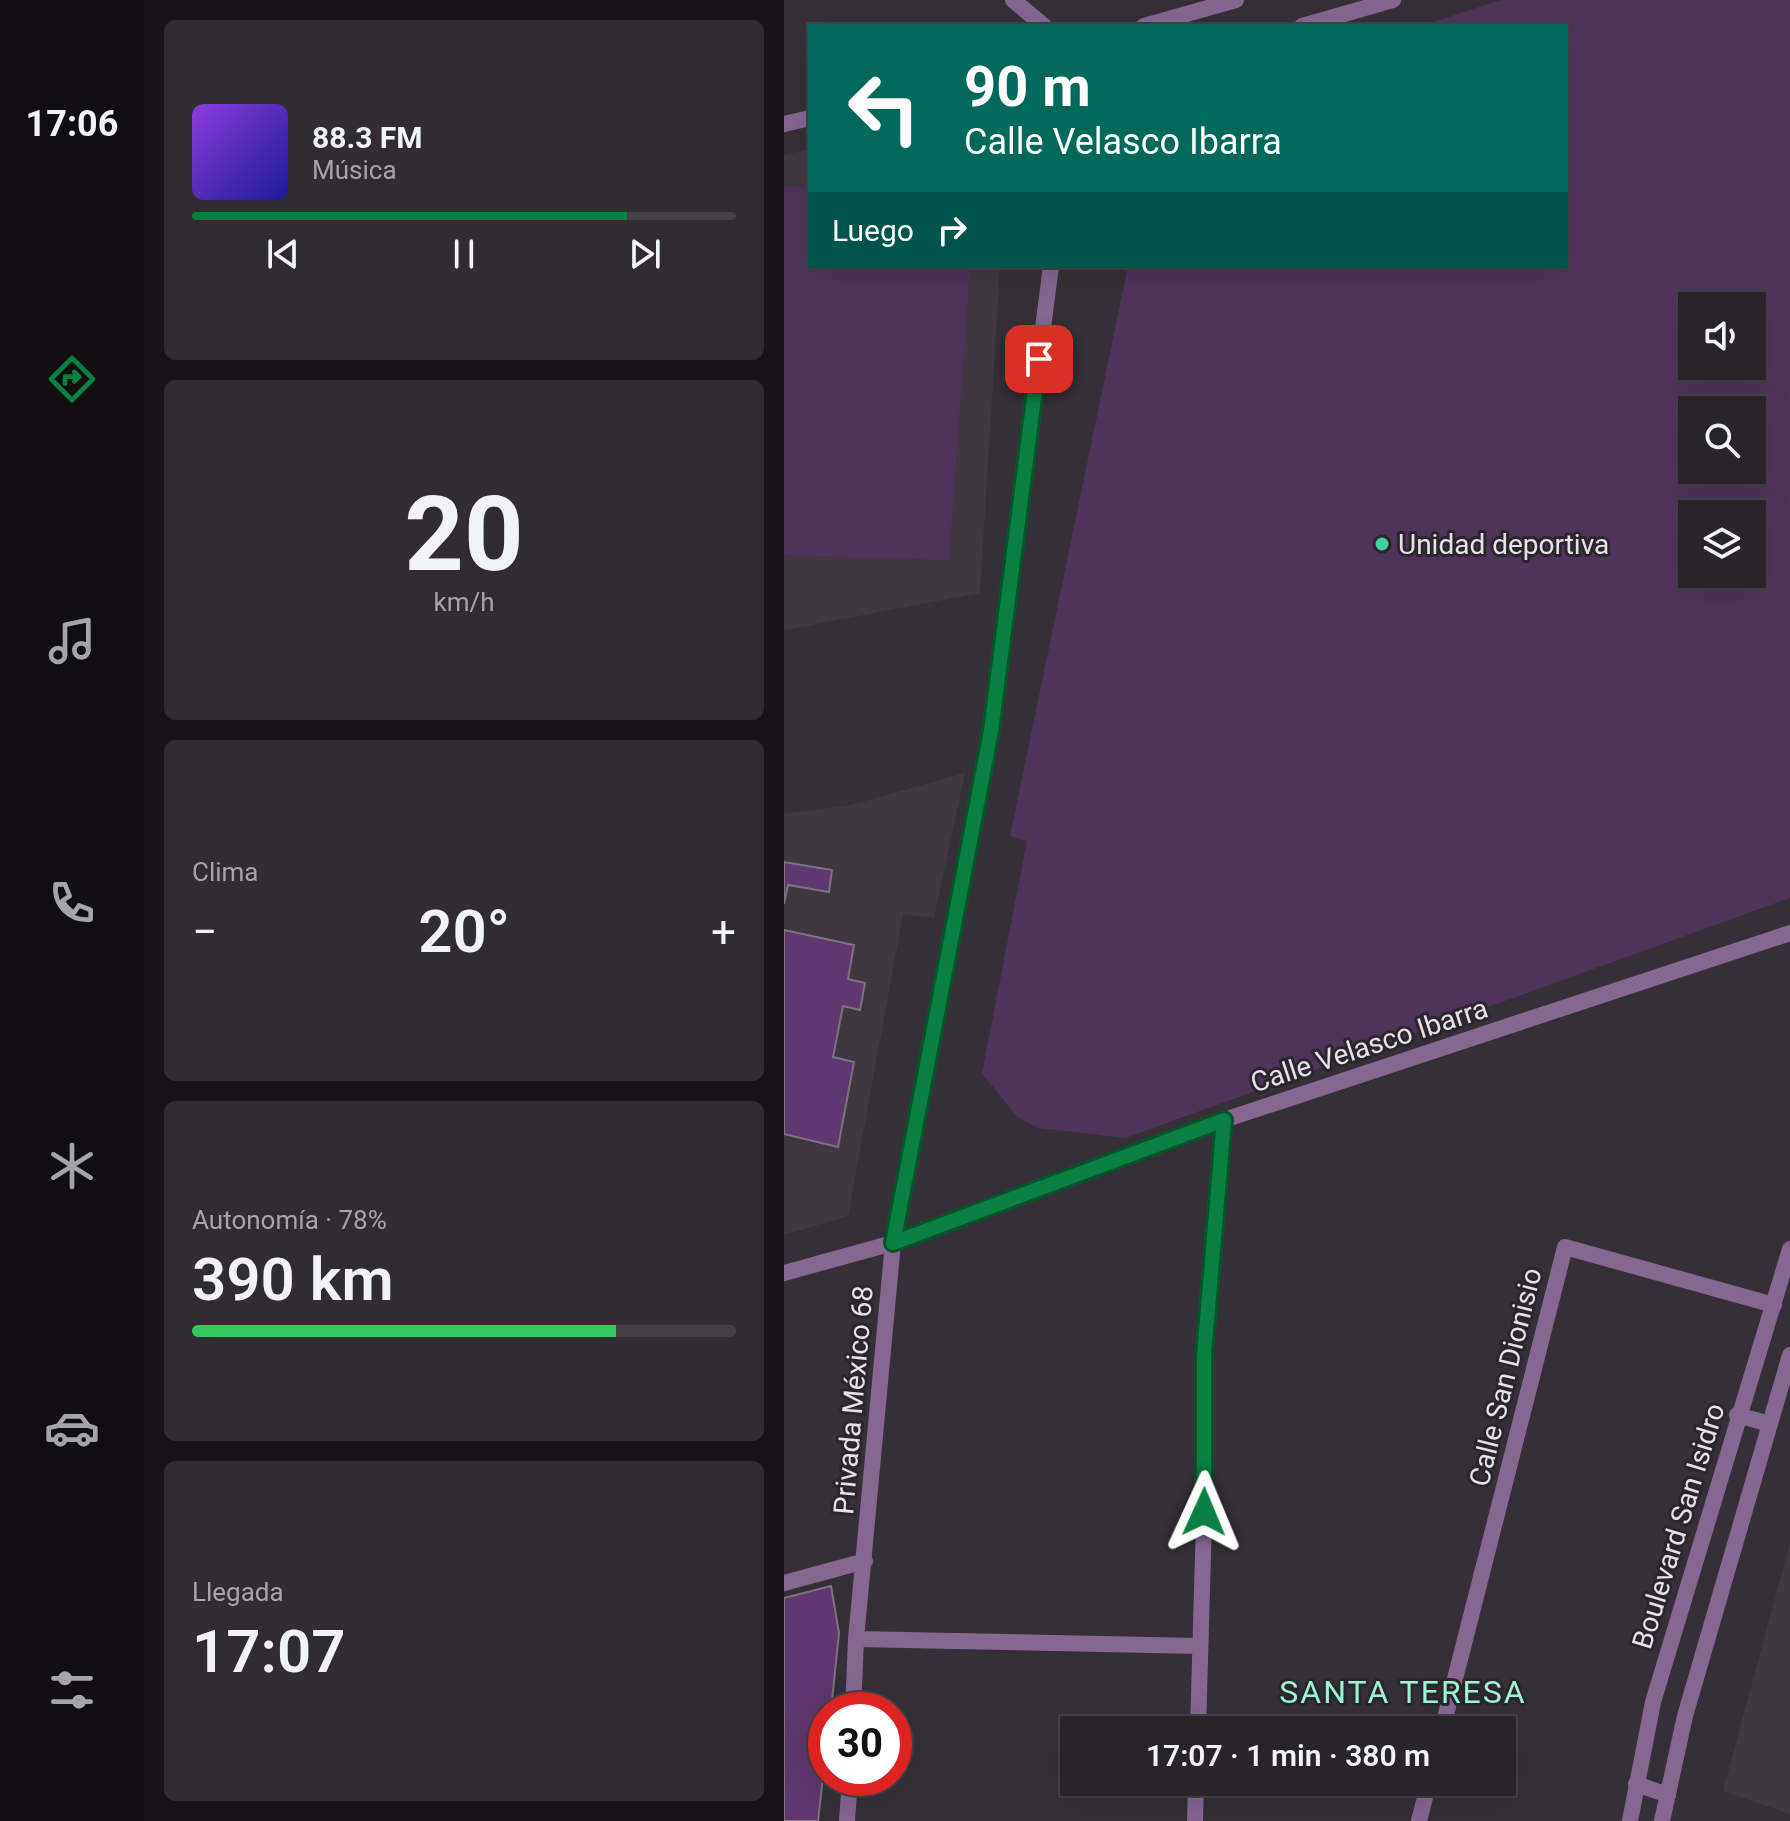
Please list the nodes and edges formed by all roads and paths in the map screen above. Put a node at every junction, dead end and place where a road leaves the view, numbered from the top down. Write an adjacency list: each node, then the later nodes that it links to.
1 (1013, 0): 4 (street)
2 (1236, 0): 5 (street)
3 (1393, 0): 6 (street)
4 (1042, 24)
5 (1151, 24)
6 (1309, 24)
7 (808, 118): 8 (street)
8 (784, 124)
9 (1051, 268): 12 (street, Privada México 68)
10 (1790, 933): 11 (street, Calle Velasco Ibarra)
11 (1224, 1120): 12 (street, Calle Velasco Ibarra); 22 (street)
12 (893, 1243): 14 (street, Calle Velasco Ibarra); 19 (street, Privada México 68)
13 (1790, 1249): 15 (street, Boulevard San Isidro)
14 (784, 1273)
15 (1774, 1305): 17 (street, Boulevard San Isidro); 25 (street, Calle San Dionisio)
16 (1790, 1355): 18 (street, Boulevard San Isidro)
17 (1737, 1415): 18 (street); 26 (street, Boulevard San Isidro)
18 (1770, 1424): 27 (street, Boulevard San Isidro)
19 (865, 1561): 20 (street); 21 (street, Privada México 68)
20 (784, 1583)
21 (856, 1639): 22 (street); 23 (street, Privada México 68)
22 (1200, 1646): 24 (street)
23 (854, 1692)
24 (1198, 1716)
25 (1446, 1716)
26 (1636, 1784): 27 (street); 34 (street, Boulevard San Isidro)
27 (1668, 1795): 35 (street, Boulevard San Isidro)
28 (849, 1796): 31 (street)
29 (1196, 1796): 32 (street)
30 (1425, 1796): 33 (street)
31 (847, 1821)
32 (1195, 1821)
33 (1419, 1821)
34 (1630, 1821)
35 (1662, 1821)

